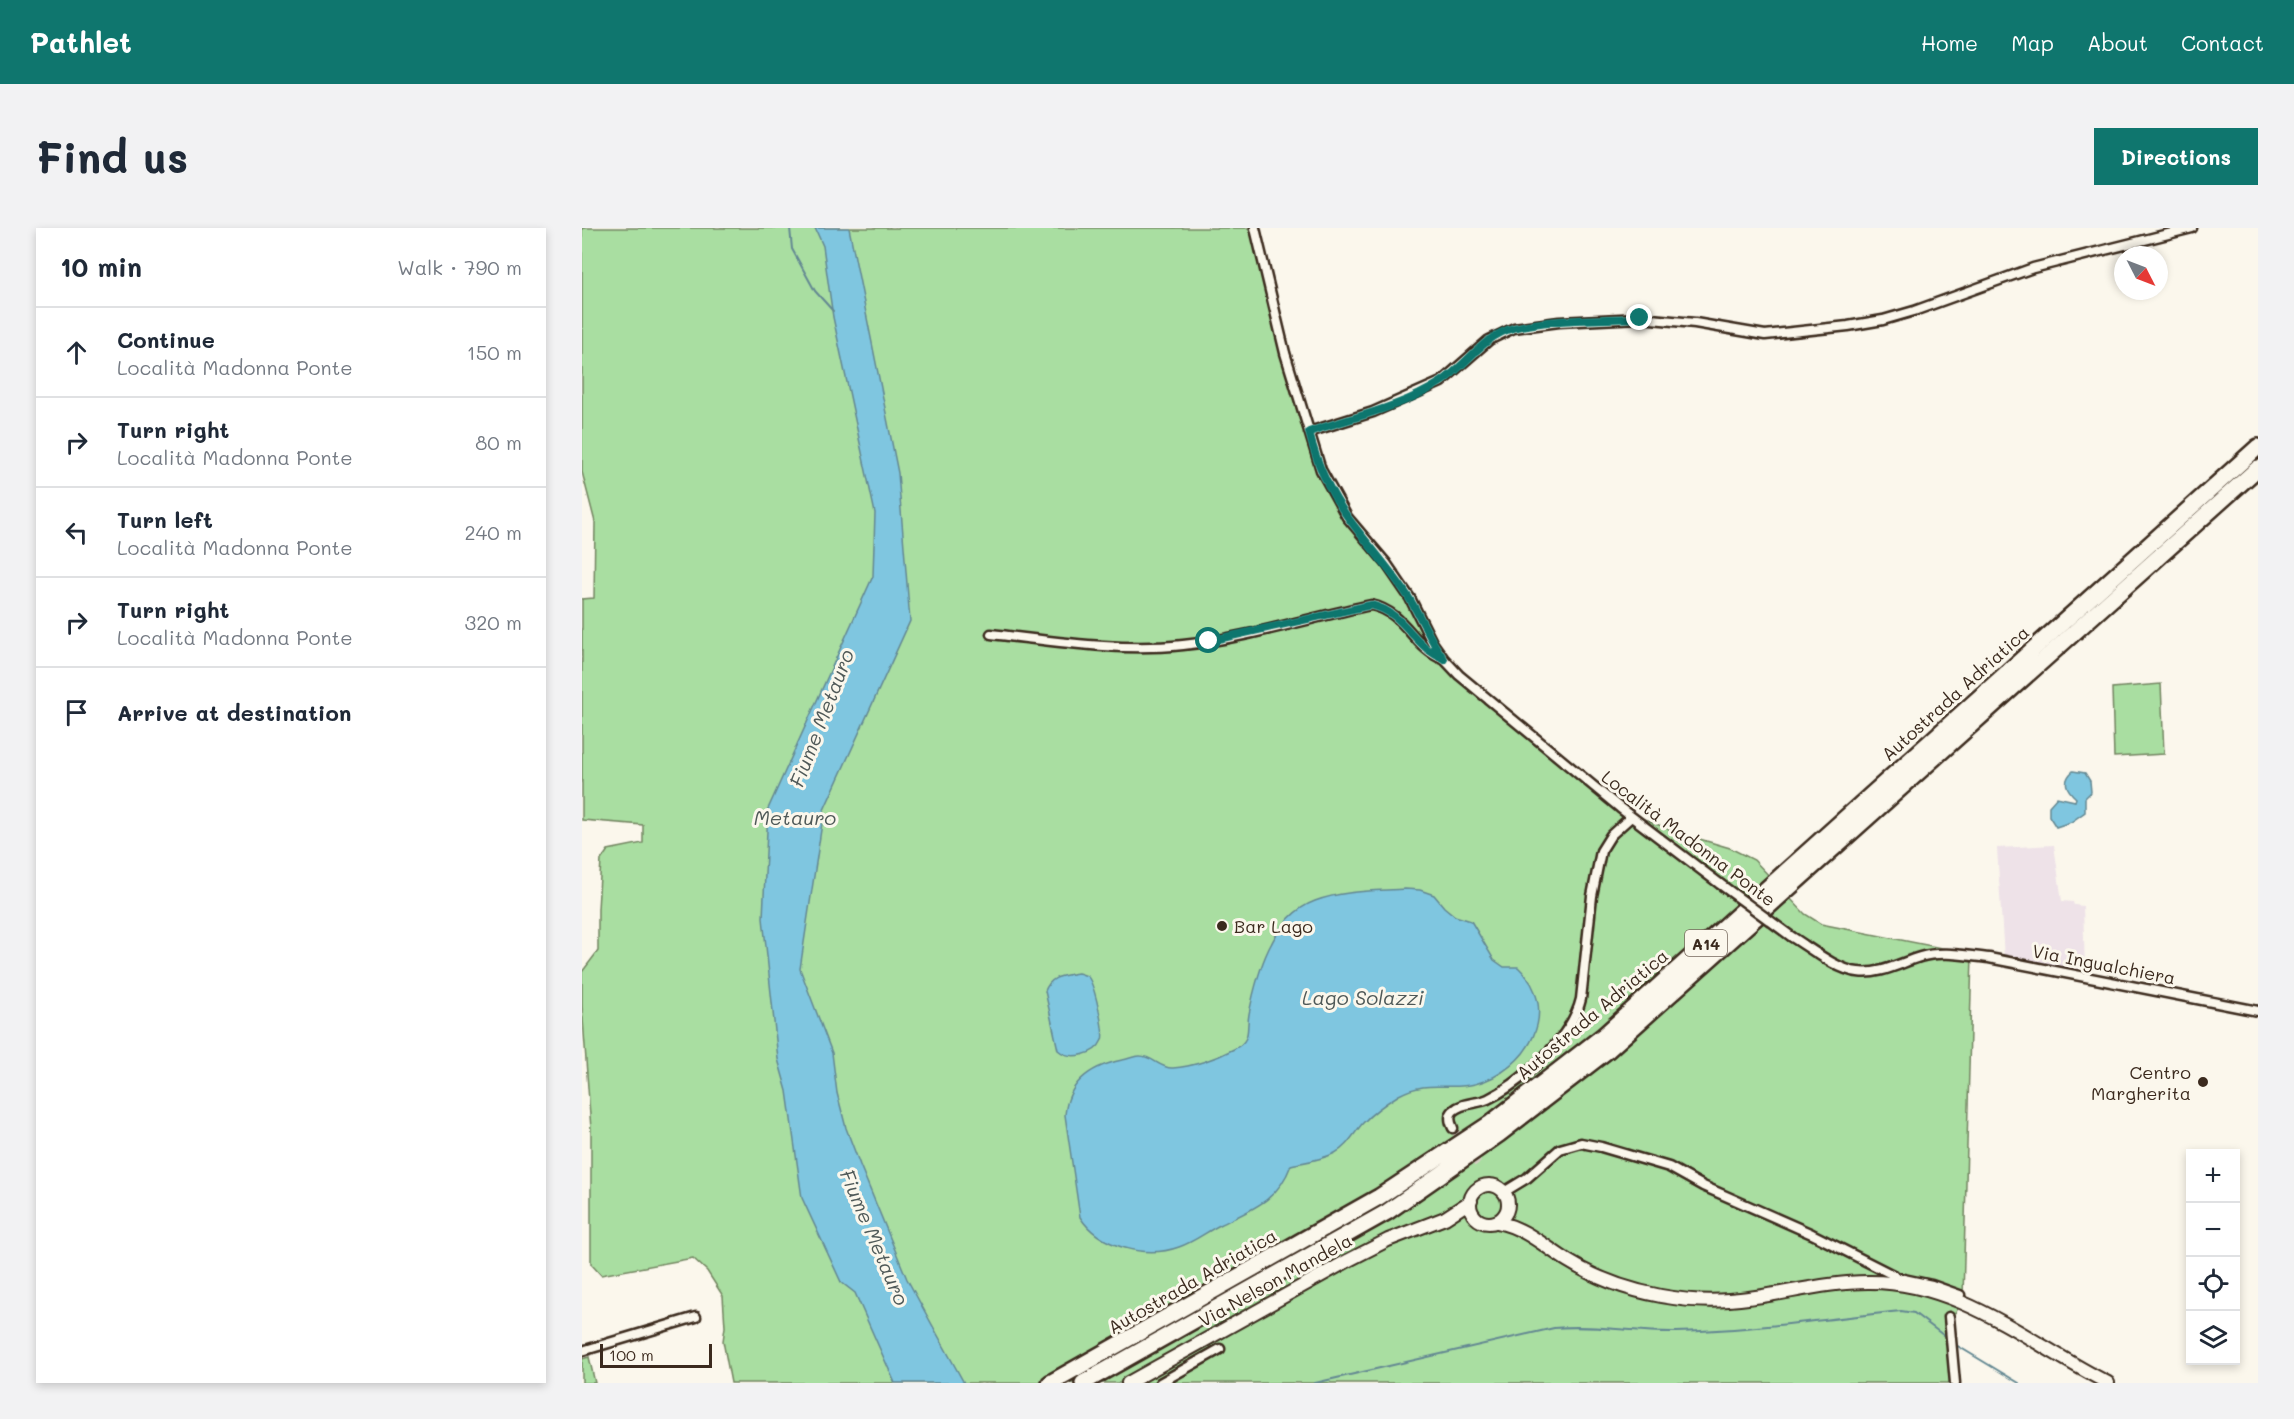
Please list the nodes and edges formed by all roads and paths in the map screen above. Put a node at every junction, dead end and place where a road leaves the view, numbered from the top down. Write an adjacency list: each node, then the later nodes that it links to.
1 (1255, 228): 3 (street, Località Madonna Ponte)
2 (2192, 228): 3 (street)
3 (1309, 432): 7 (street, Località Madonna Ponte)
4 (2258, 447): 24 (highway, Autostrada Adriatica / A14)
5 (2258, 468): 25 (highway, Autostrada Adriatica / A14)
6 (991, 634): 7 (street, Località Madonna Ponte)
7 (1444, 659): 8 (street, Località Madonna Ponte)
8 (1631, 817): 9 (street, Località Madonna Ponte, bridge); 11 (street)
9 (1942, 953): 10 (street, Via Ingualchiera)
10 (2258, 1011)
11 (1452, 1128)
12 (1504, 1192): 13 (main road); 14 (main road); 19 (street)
13 (1471, 1201): 15 (main road, Via Nelson Mandela); 16 (main road)
14 (1508, 1208): 17 (main road); 18 (main road)
15 (1444, 1218): 16 (main road, Via Nelson Mandela); 26 (main road, Via Nelson Mandela)
16 (1476, 1218): 17 (main road)
17 (1497, 1222): 18 (main road)
18 (1526, 1232): 29 (main road)
19 (1960, 1295)
20 (696, 1317): 23 (street)
21 (1949, 1317): 28 (street)
22 (1220, 1349): 27 (street)
23 (582, 1351)
24 (1050, 1383)
25 (1083, 1383)
26 (1128, 1383)
27 (1160, 1383)
28 (1955, 1383)
29 (2108, 1383)

